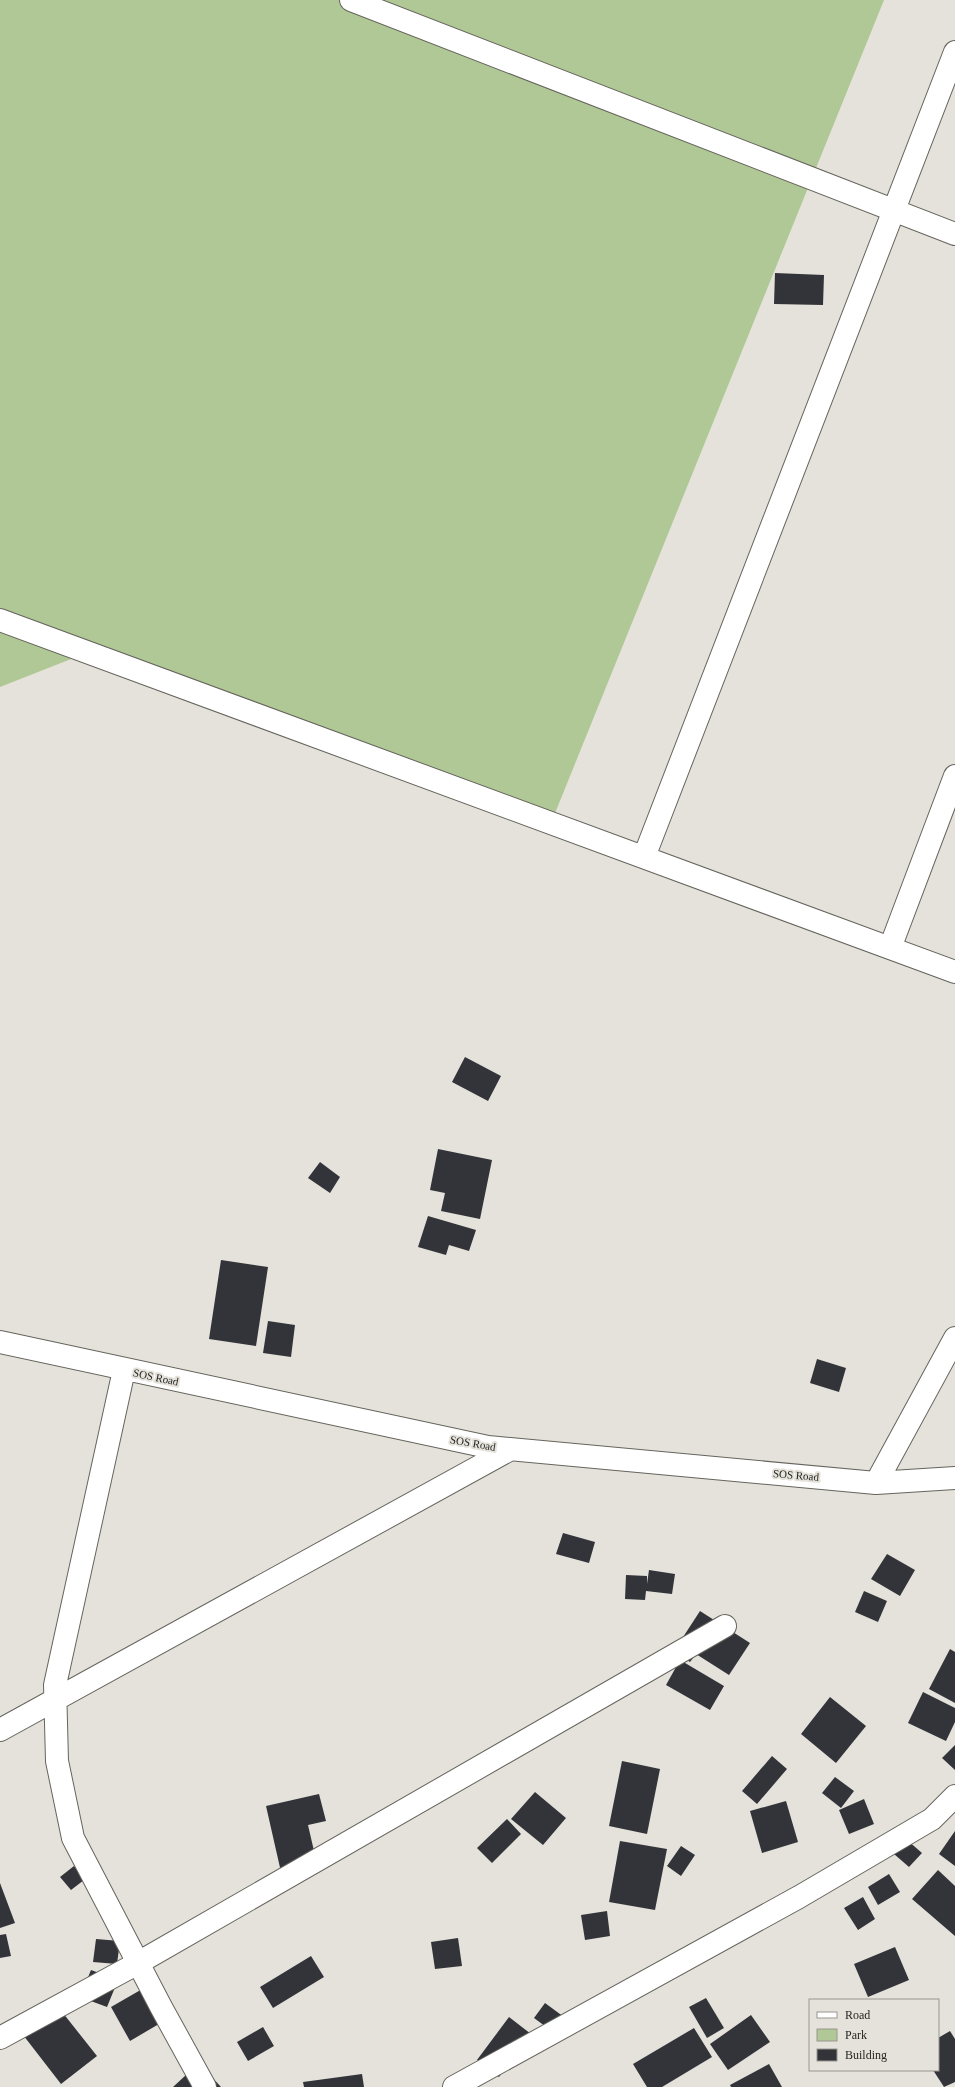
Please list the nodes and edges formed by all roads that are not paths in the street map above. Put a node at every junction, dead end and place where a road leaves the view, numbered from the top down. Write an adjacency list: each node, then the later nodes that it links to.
1 (351, 0): 3 (street)
2 (955, 52): 3 (street)
3 (894, 210): 4 (street); 7 (street)
4 (955, 234)
5 (0, 620): 7 (street)
6 (955, 776): 8 (street)
7 (644, 857): 8 (street)
8 (890, 948): 9 (street)
9 (955, 972)
10 (955, 1338): 15 (street)
11 (0, 1342): 12 (street, SOS Road)
12 (124, 1370): 13 (street, SOS Road); 17 (street)
13 (511, 1449): 15 (street, SOS Road); 17 (street)
14 (955, 1478): 15 (street, SOS Road)
15 (876, 1482)
16 (726, 1626): 20 (street)
17 (55, 1700): 18 (street); 20 (street)
18 (0, 1730)
19 (955, 1796): 23 (street)
20 (138, 1963): 21 (street); 22 (street)
21 (0, 2038)
22 (205, 2087)
23 (454, 2087)

